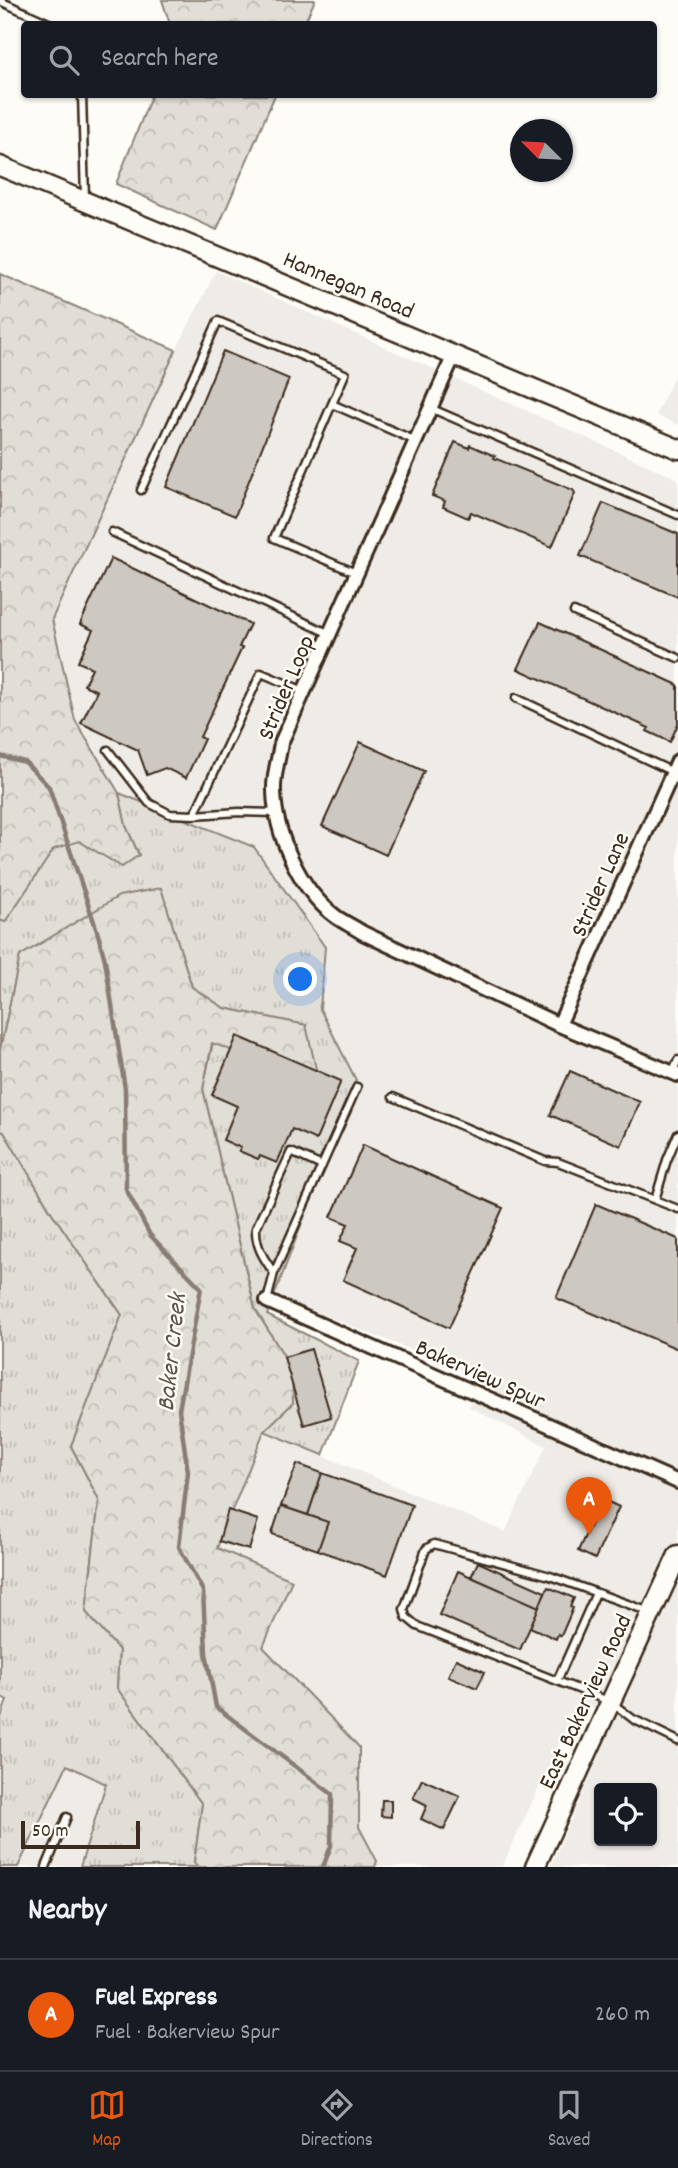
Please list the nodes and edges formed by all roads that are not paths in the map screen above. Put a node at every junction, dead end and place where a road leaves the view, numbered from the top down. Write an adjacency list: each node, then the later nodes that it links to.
1 (0, 1): 2 (lane)
2 (44, 21)
3 (82, 98): 5 (lane)
4 (0, 166): 5 (main road, Hannegan Road)
5 (85, 201): 6 (main road, Hannegan Road)
6 (454, 355): 8 (street, Strider Loop); 10 (main road, Hannegan Road)
7 (332, 404): 9 (lane); 11 (lane); 14 (lane)
8 (430, 408): 9 (street, Strider Loop); 12 (lane)
9 (416, 441): 14 (street, Strider Loop)
10 (678, 449)
11 (141, 490)
12 (678, 515)
13 (113, 532): 16 (lane)
14 (357, 573): 16 (street, Strider Loop)
15 (574, 612): 17 (lane)
16 (330, 634): 18 (street, Strider Loop)
17 (678, 658)
18 (304, 691): 22 (street, Strider Loop); 23 (lane)
19 (516, 698): 21 (lane)
20 (108, 750): 23 (lane)
21 (676, 767): 24 (street, Strider Lane)
22 (278, 813): 23 (lane); 24 (street, Strider Loop)
23 (194, 815)
24 (559, 1025): 25 (street, Strider Loop)
25 (676, 1069)
26 (357, 1087): 29 (lane)
27 (393, 1097): 30 (lane)
28 (678, 1134): 30 (lane)
29 (322, 1166): 32 (lane); 32 (lane)
30 (655, 1200): 31 (lane)
31 (678, 1209)
32 (274, 1273): 33 (lane)
33 (267, 1301): 34 (street, Bakerview Spur)
34 (678, 1482)
35 (678, 1555): 37 (main road, East Bakerview Road)
36 (596, 1593): 37 (lane); 38 (lane); 38 (lane)
37 (652, 1613): 39 (main road, East Bakerview Road)
38 (557, 1681): 39 (lane)
39 (611, 1702): 40 (lane); 43 (main road, East Bakerview Road)
40 (678, 1741)
41 (67, 1818): 42 (lane)
42 (46, 1867)
43 (536, 1867)

